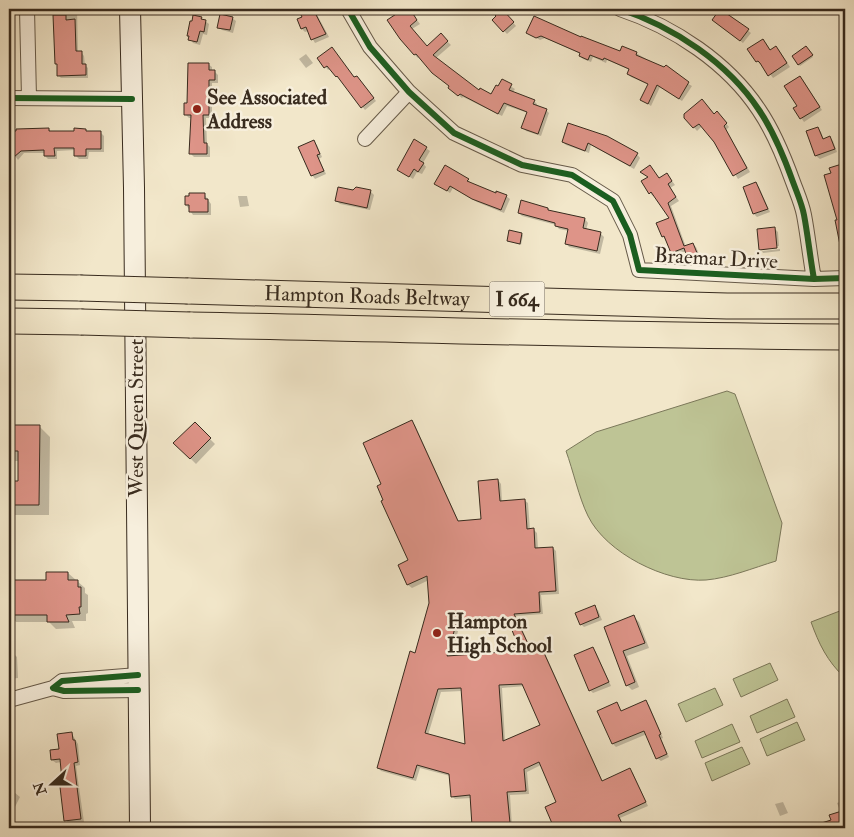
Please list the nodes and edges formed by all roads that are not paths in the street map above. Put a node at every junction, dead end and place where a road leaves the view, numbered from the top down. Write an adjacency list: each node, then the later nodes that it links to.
1 (27, 9): 7 (street)
2 (130, 9): 8 (main road, West Queen Street)
3 (348, 9): 5 (street, Braemar Drive)
4 (620, 9): 10 (street)
5 (409, 92): 9 (street); 10 (street, Braemar Drive)
6 (9, 98): 7 (street)
7 (29, 98): 8 (street)
8 (132, 99): 16 (main road, West Queen Street)
9 (365, 139)
10 (814, 278): 11 (street, Braemar Drive)
11 (845, 278)
12 (9, 287): 13 (highway, Hampton Roads Beltway / I 664, bridge)
13 (845, 306)
14 (9, 321): 15 (highway, Hampton Roads Beltway / I 664, bridge)
15 (845, 337)
16 (138, 682): 17 (street); 18 (main road, West Queen Street)
17 (9, 700)
18 (140, 828)

